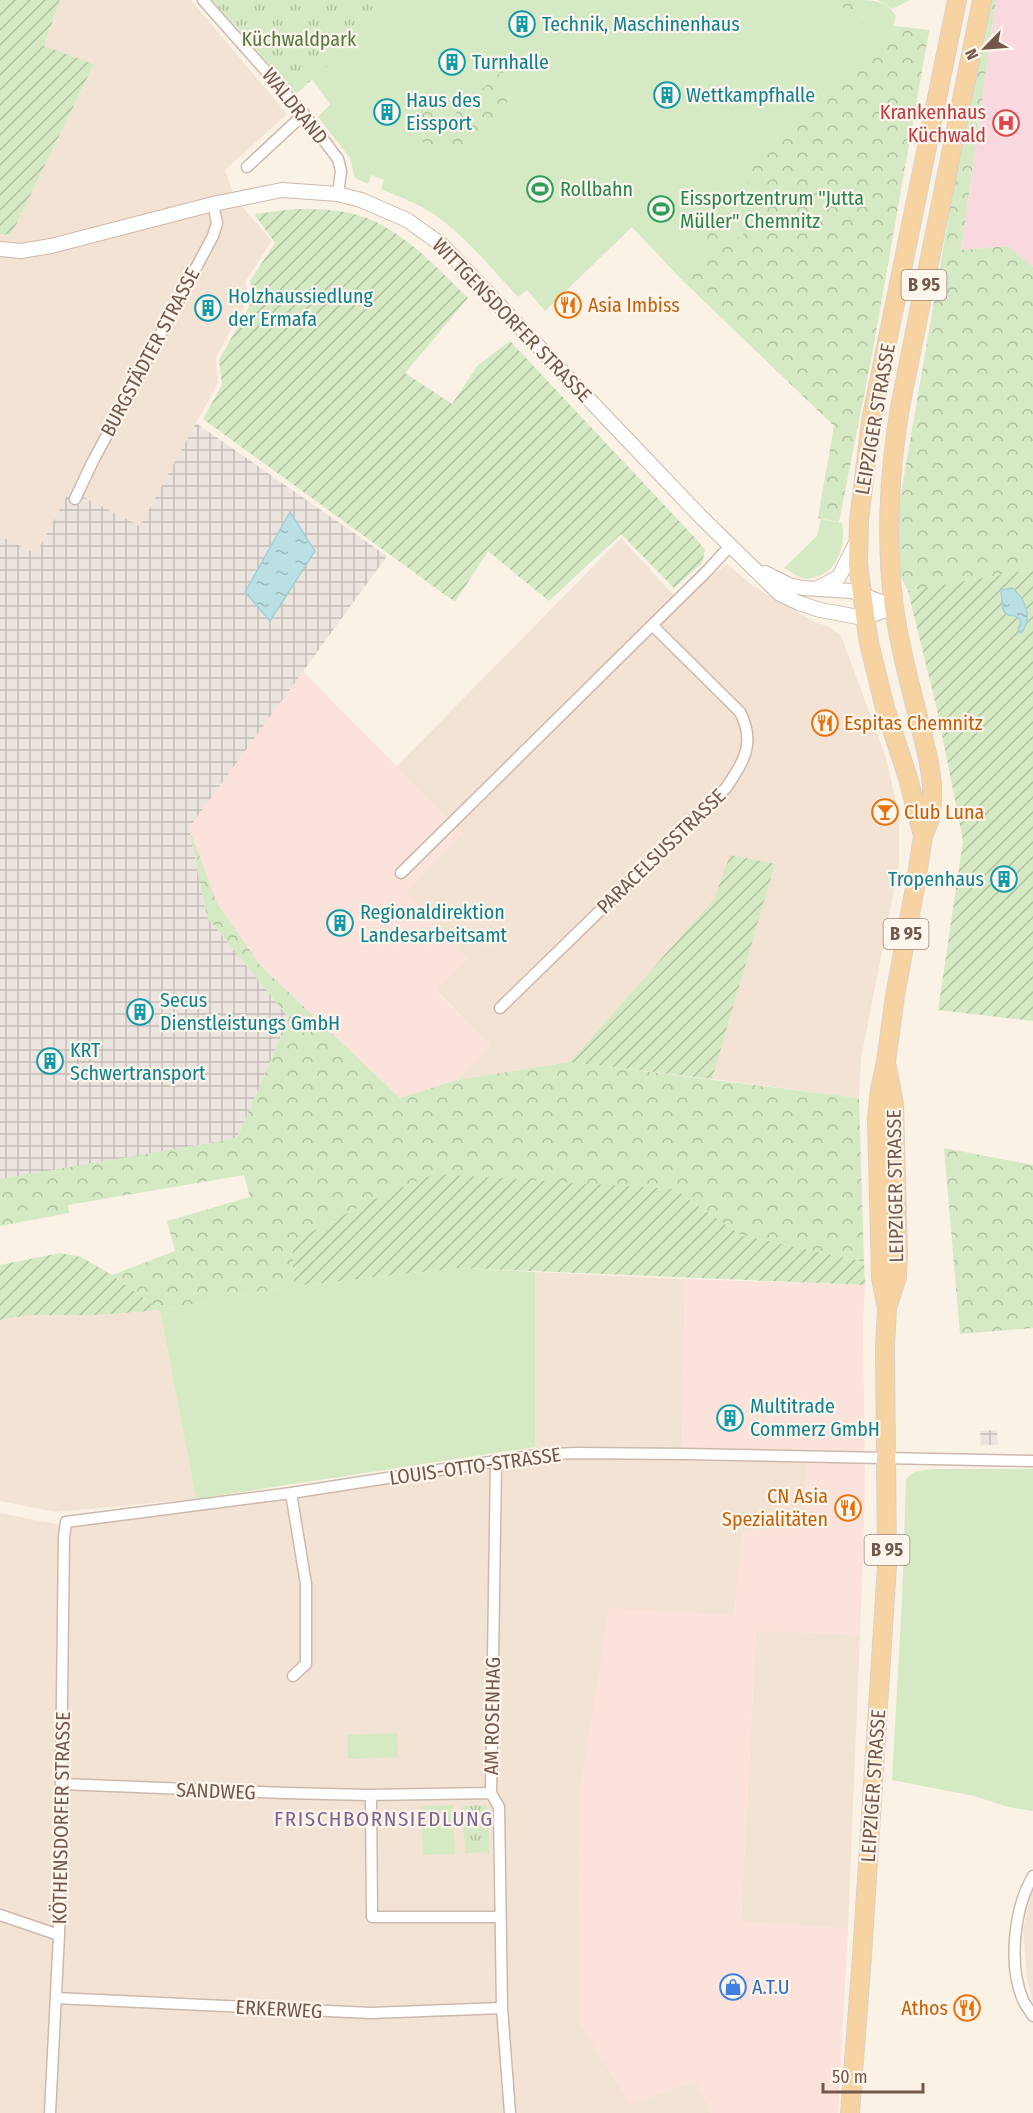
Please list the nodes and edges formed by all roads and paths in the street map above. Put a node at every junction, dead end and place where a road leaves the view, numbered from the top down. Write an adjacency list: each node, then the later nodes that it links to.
1 (203, 0): 4 (street, WALDRAND)
2 (957, 0): 10 (main road, LEIPZIGER STRASSE / B 95)
3 (982, 0): 15 (main road, LEIPZIGER STRASSE / B 95)
4 (304, 114): 5 (street); 6 (street, WALDRAND)
5 (246, 167)
6 (338, 194): 7 (street, WITTGENSDORFER STRASSE); 11 (street, WITTGENSDORFER STRASSE)
7 (213, 204): 8 (street, WITTGENSDORFER STRASSE); 9 (street, BURGSTÄDTER STRASSE)
8 (0, 249)
9 (75, 499)
10 (858, 539): 13 (street); 14 (main road, LEIPZIGER STRASSE / B 95)
11 (730, 546): 12 (street, WITTGENSDORFER STRASSE); 17 (street)
12 (755, 568): 13 (street, WITTGENSDORFER STRASSE); 16 (street, WITTGENSDORFER STRASSE)
13 (814, 589): 14 (street, WITTGENSDORFER STRASSE)
14 (862, 595): 15 (street, WITTGENSDORFER STRASSE); 16 (main road, LEIPZIGER STRASSE / B 95)
15 (894, 607): 16 (street); 18 (main road, LEIPZIGER STRASSE / B 95)
16 (864, 618): 18 (main road, LEIPZIGER STRASSE / B 95)
17 (652, 625): 19 (street); 20 (street, PARACELSUSSTRASSE)
18 (923, 836): 21 (main road, LEIPZIGER STRASSE / B 95)
19 (401, 873)
20 (500, 1008)
21 (887, 1459): 22 (street, LOUIS-OTTO-STRASSE); 23 (street); 39 (main road, LEIPZIGER STRASSE / B 95)
22 (496, 1461): 24 (street, LOUIS-OTTO-STRASSE); 28 (street, AM ROSENHAG)
23 (1033, 1461)
24 (291, 1492): 25 (street, LOUIS-OTTO-STRASSE); 26 (street)
25 (66, 1522): 27 (street, KÖTHENSDORFER STRASSE)
26 (293, 1676)
27 (62, 1784): 29 (street, SANDWEG); 33 (street, KÖTHENSDORFER STRASSE)
28 (491, 1793): 29 (street, SANDWEG); 32 (street, AM ROSENHAG)
29 (371, 1795): 32 (street)
30 (1033, 1875): 36 (street)
31 (0, 1915): 33 (street)
32 (500, 1917): 35 (street, AM ROSENHAG)
33 (59, 1935): 34 (street, KÖTHENSDORFER STRASSE)
34 (56, 1998): 35 (street, ERKERWEG); 37 (street, KÖTHENSDORFER STRASSE)
35 (502, 2008): 38 (street, AM ROSENHAG)
36 (1033, 2016)
37 (50, 2113)
38 (510, 2113)
39 (850, 2113)

